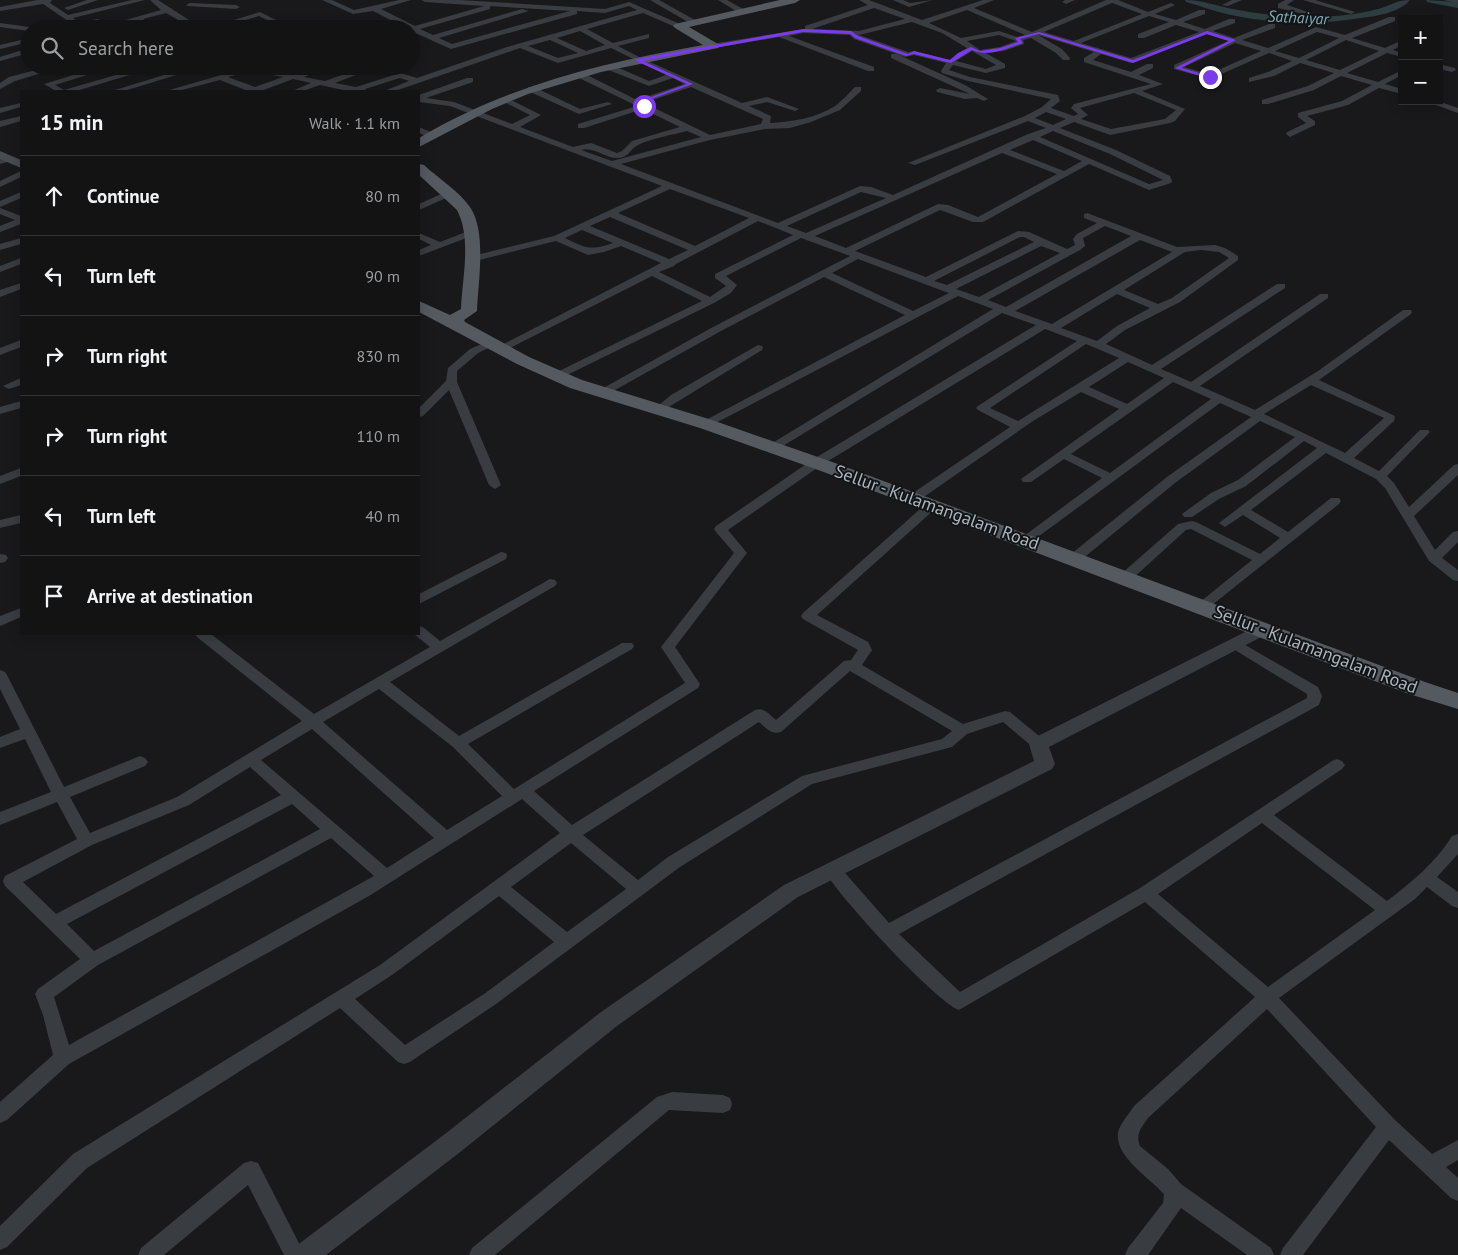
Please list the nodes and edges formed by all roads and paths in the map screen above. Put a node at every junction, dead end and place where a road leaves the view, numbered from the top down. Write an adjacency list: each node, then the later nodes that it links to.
1 (55, 0): 23 (street)
2 (94, 0): 44 (street)
3 (142, 0): 53 (street)
4 (245, 0): 36 (street)
5 (326, 0): 30 (street)
6 (352, 0): 30 (street)
7 (407, 0): 38 (street)
8 (425, 0): 9 (street)
9 (436, 0): 31 (street)
10 (654, 0): 67 (street)
11 (722, 0): 41 (street)
12 (781, 0): 41 (main road)
13 (795, 0): 74 (main road)
14 (863, 0): 33 (street)
15 (897, 0): 16 (street)
16 (929, 0)
17 (990, 0): 37 (street)
18 (1112, 0): 51 (street); 85 (street)
19 (1238, 0): 35 (street)
20 (1290, 0): 48 (street)
21 (1307, 0): 49 (street)
22 (1447, 0): 24 (street)
23 (43, 1): 39 (street); 44 (street)
24 (1458, 1)
25 (627, 2): 40 (street); 43 (street)
26 (157, 3): 42 (street); 59 (street)
27 (535, 3): 31 (street); 40 (street)
28 (600, 3): 40 (street)
29 (960, 3): 37 (street)
30 (338, 4): 46 (street)
31 (498, 4): 75 (street)
32 (190, 5): 36 (street)
33 (875, 5): 52 (street); 56 (street)
34 (1171, 5): 51 (street)
35 (1226, 5)
36 (236, 7): 62 (street)
37 (970, 7): 70 (street); 85 (street)
38 (374, 8): 46 (street); 66 (street)
39 (0, 9)
40 (582, 9): 72 (street)
41 (739, 9): 67 (main road)
42 (168, 10): 55 (street); 61 (street)
43 (644, 10): 74 (street); 78 (street)
44 (58, 11): 53 (street)
45 (525, 11): 50 (street)
46 (353, 12): 65 (street)
47 (1202, 12): 71 (street)
48 (1304, 12)
49 (1351, 12)
50 (516, 14): 72 (street); 90 (street)
51 (1147, 14): 71 (street); 97 (street)
52 (849, 15): 54 (street); 80 (street)
53 (67, 17): 58 (street)
54 (857, 18)
55 (138, 19): 60 (street)
56 (915, 19): 70 (street); 79 (street)
57 (1392, 19): 91 (street)
58 (71, 20)
59 (101, 20)
60 (135, 20)
61 (185, 20)
62 (222, 20)
63 (236, 20): 64 (street)
64 (271, 20)
65 (348, 20)
66 (397, 20)
67 (692, 20): 74 (main road)
68 (865, 21): 79 (street)
69 (1232, 21): 82 (street)
70 (924, 22): 94 (street)
71 (1176, 22): 82 (street); 88 (street)
72 (536, 23): 90 (street)
73 (0, 25): 77 (street)
74 (678, 25): 101 (main road)
75 (420, 26)
76 (1272, 26): 95 (street)
77 (20, 28)
78 (581, 28): 89 (street); 99 (street)
79 (881, 28): 84 (street)
80 (803, 31): 84 (street); 86 (street)
81 (420, 32): 90 (street)
82 (1207, 32): 95 (street); 108 (street)
83 (20, 33): 92 (street)
84 (853, 34): 102 (street); 104 (street)
85 (1036, 34): 93 (street); 97 (street); 112 (street)
86 (779, 35): 101 (street); 104 (street)
87 (646, 36): 99 (street)
88 (1141, 36)
89 (550, 37): 100 (street); 110 (street)
90 (432, 38)
91 (1344, 38): 106 (street); 107 (street); 115 (street)
92 (0, 39)
93 (1017, 39): 94 (street); 105 (street)
94 (961, 40): 105 (street)
95 (1233, 40): 107 (street); 107 (street)
96 (20, 42): 103 (street)
97 (1073, 44): 108 (street)
98 (1398, 44): 106 (street)
99 (611, 45): 110 (street); 114 (street)
100 (521, 46): 110 (street); 146 (street)
101 (714, 46): 114 (main road)
102 (883, 46): 116 (street); 166 (street)
103 (0, 47)
104 (815, 48): 120 (street)
105 (976, 50): 116 (street); 116 (street)
106 (1384, 50): 111 (street); 124 (street)
107 (1267, 51): 115 (street)
108 (1100, 52): 139 (street)
109 (20, 53): 113 (street)
110 (585, 53)
111 (1398, 54)
112 (1066, 58)
113 (0, 59)
114 (638, 60): 117 (main road); 140 (street)
115 (1299, 60): 124 (street); 145 (street)
116 (951, 61): 181 (street)
117 (610, 66): 138 (main road); 140 (street)
118 (1150, 66): 139 (street)
119 (1443, 67): 121 (street)
120 (871, 69)
121 (1452, 70)
122 (20, 71): 123 (street)
123 (8, 72)
124 (1339, 73): 150 (street); 173 (street)
125 (1398, 74): 150 (street)
126 (21, 75): 151 (street)
127 (36, 75): 148 (street)
128 (80, 75): 148 (street)
129 (125, 75): 156 (street)
130 (163, 75): 141 (street)
131 (173, 75): 141 (street)
132 (227, 75): 142 (street)
133 (283, 75): 143 (street)
134 (299, 75): 143 (street)
135 (347, 75): 147 (street)
136 (400, 75): 146 (street)
137 (400, 75): 164 (street)
138 (580, 75): 153 (main road); 175 (street)
139 (1132, 75): 167 (street)
140 (672, 76): 149 (street)
141 (166, 77): 152 (street); 157 (street)
142 (220, 77): 152 (street); 160 (street)
143 (293, 77): 147 (street); 161 (street)
144 (470, 80): 170 (street)
145 (1252, 80)
146 (417, 81): 165 (street)
147 (323, 83): 162 (street); 163 (street)
148 (48, 84): 155 (street)
149 (691, 84): 175 (street); 178 (street)
150 (1379, 86): 168 (street); 195 (street)
151 (0, 87)
152 (187, 87): 158 (street); 159 (street)
153 (531, 89): 169 (street); 172 (main road)
154 (858, 89): 191 (street)
155 (59, 90)
156 (72, 90)
157 (120, 90)
158 (174, 90)
159 (194, 90)
160 (252, 90)
161 (258, 90)
162 (299, 90)
163 (352, 90)
164 (359, 90)
165 (391, 90)
166 (940, 90)
167 (1136, 91): 187 (street); 187 (street)
168 (1398, 91)
169 (551, 98): 174 (street); 179 (street)
170 (420, 99)
171 (420, 99): 184 (street)
172 (504, 100): 179 (street); 184 (main road)
173 (1264, 102)
174 (608, 104)
175 (640, 104): 190 (street); 192 (street)
176 (20, 105): 182 (street)
177 (1441, 105): 183 (street)
178 (741, 106): 180 (street); 191 (street)
179 (521, 107): 189 (street)
180 (795, 109)
181 (1045, 109): 185 (street); 187 (street)
182 (0, 111)
183 (1458, 111)
184 (475, 113): 189 (street); 194 (main road)
185 (1028, 118): 193 (street); 202 (street)
186 (19, 120): 188 (street)
187 (1075, 120): 193 (street)
188 (0, 124)
189 (513, 126): 198 (street)
190 (581, 126)
191 (765, 126): 197 (street)
192 (687, 128): 197 (street); 198 (street)
193 (1053, 128): 196 (street); 200 (street)
194 (424, 133)
195 (1290, 134)
196 (1031, 136): 199 (street); 200 (street)
197 (709, 138): 203 (street)
198 (572, 150): 203 (street)
199 (1001, 150): 205 (street); 210 (street)
200 (1090, 160): 205 (street)
201 (13, 162): 206 (street)
202 (912, 163)
203 (610, 165): 207 (street)
204 (420, 169): 208 (main road)
205 (1064, 174): 237 (street)
206 (0, 184)
207 (669, 186): 214 (street); 216 (street)
208 (450, 194): 212 (street); 223 (main road)
209 (20, 195): 211 (street)
210 (894, 198): 220 (street); 224 (street)
211 (0, 204)
212 (420, 206)
213 (0, 211): 217 (street)
214 (612, 214): 221 (street); 233 (street)
215 (1087, 216): 219 (street)
216 (757, 218): 220 (street); 233 (street)
217 (20, 220)
218 (20, 220): 222 (street)
219 (1104, 223): 226 (street); 236 (street)
220 (779, 226): 224 (street)
221 (584, 227): 227 (street); 230 (street)
222 (0, 229)
223 (471, 233): 231 (street); 238 (main road)
224 (804, 235): 237 (street); 251 (street)
225 (420, 236): 231 (street)
226 (1139, 236): 234 (street); 255 (street)
227 (557, 238): 230 (street); 238 (street)
228 (20, 240): 232 (street)
229 (1041, 242): 236 (street); 244 (street); 248 (street)
230 (621, 243): 240 (street)
231 (439, 245): 235 (street)
232 (0, 247)
233 (697, 250): 240 (street)
234 (1178, 250): 247 (street); 254 (street)
235 (420, 252)
236 (1068, 253): 252 (street)
237 (852, 254): 243 (street); 244 (street)
238 (472, 259): 258 (main road)
239 (20, 261): 241 (street)
240 (671, 264): 242 (street)
241 (0, 269)
242 (653, 273): 251 (street); 263 (street)
243 (823, 273): 257 (street); 276 (street)
244 (926, 281): 248 (street)
245 (20, 286): 249 (street)
246 (1281, 286): 267 (street)
247 (1117, 290): 254 (street); 259 (street)
248 (952, 291): 252 (street); 257 (street)
249 (0, 294)
250 (1324, 296): 275 (street)
251 (710, 301): 268 (street)
252 (979, 301): 255 (street)
253 (420, 306): 258 (main road, Sellur - Kulamangalam Road)
254 (1156, 309): 262 (street)
255 (1004, 310): 259 (street); 288 (street)
256 (1407, 312): 270 (street)
257 (913, 315): 284 (street)
258 (457, 324): 263 (main road, Sellur - Kulamangalam Road)
259 (1049, 326): 260 (street); 292 (street)
260 (1085, 340): 262 (street); 285 (street)
261 (20, 343): 265 (street)
262 (1098, 345): 266 (street)
263 (496, 346): 268 (main road, Sellur - Kulamangalam Road); 272 (street)
264 (758, 348): 280 (street)
265 (0, 352)
266 (1127, 358): 267 (street); 274 (street)
267 (1153, 369): 269 (street)
268 (557, 376): 276 (main road, Sellur - Kulamangalam Road)
269 (1172, 378): 275 (street); 279 (street)
270 (1310, 380): 283 (street); 291 (street)
271 (20, 382): 273 (street)
272 (451, 382): 282 (street); 299 (street)
273 (9, 386)
274 (1080, 387): 279 (street); 285 (street)
275 (1192, 387): 277 (street)
276 (602, 393): 280 (main road, Sellur - Kulamangalam Road)
277 (1219, 399): 283 (street); 296 (street)
278 (20, 404): 281 (street)
279 (1128, 409): 290 (street)
280 (659, 410): 284 (main road, Sellur - Kulamangalam Road)
281 (0, 411)
282 (420, 413)
283 (1257, 416): 287 (street); 312 (street)
284 (706, 424): 288 (main road, Sellur - Kulamangalam Road)
285 (1018, 426): 300 (street)
286 (1424, 432): 295 (street)
287 (1303, 436): 289 (street); 303 (street)
288 (773, 448): 292 (main road, Sellur - Kulamangalam Road)
289 (1325, 448): 291 (street); 302 (street)
290 (1063, 454): 296 (street); 298 (street)
291 (1346, 459): 295 (street)
292 (816, 463): 300 (main road, Sellur - Kulamangalam Road); 342 (street)
293 (1458, 468): 304 (street)
294 (20, 472): 297 (street)
295 (1380, 476): 304 (street)
296 (1111, 478): 310 (street)
297 (0, 480)
298 (1027, 480)
299 (495, 485)
300 (923, 501): 310 (main road, Sellur - Kulamangalam Road); 328 (street)
301 (1335, 501): 309 (street)
302 (1243, 510): 306 (street); 309 (street)
303 (1188, 514)
304 (1409, 514): 313 (street)
305 (20, 519): 307 (street)
306 (1226, 523)
307 (0, 524)
308 (1458, 535): 313 (street)
309 (1288, 538): 314 (street)
310 (1026, 539): 312 (main road, Sellur - Kulamangalam Road)
311 (501, 556): 318 (street)
312 (1076, 557): 315 (main road, Sellur - Kulamangalam Road)
313 (1434, 558): 316 (street)
314 (1260, 559): 315 (street); 319 (street)
315 (1126, 577): 319 (main road, Sellur - Kulamangalam Road)
316 (1458, 577)
317 (550, 583): 327 (street)
318 (420, 599)
319 (1202, 606): 322 (main road, Sellur - Kulamangalam Road)
320 (20, 612): 321 (street)
321 (0, 621)
322 (1261, 630): 325 (street); 331 (main road, Sellur - Kulamangalam Road)
323 (420, 632): 327 (street)
324 (203, 635): 332 (street)
325 (1235, 644): 337 (street); 360 (street)
326 (627, 646): 336 (street)
327 (439, 648): 330 (street)
328 (853, 666): 333 (street); 347 (street)
329 (0, 675): 334 (street)
330 (380, 682): 332 (street); 336 (street)
331 (1458, 701)
332 (312, 721): 338 (street); 348 (street)
333 (962, 730): 337 (street); 355 (street)
334 (28, 731): 335 (street); 341 (street)
335 (0, 743)
336 (458, 743): 342 (street)
337 (1039, 744): 351 (street)
338 (251, 760): 343 (street); 349 (street)
339 (140, 762): 341 (street)
340 (1337, 765): 344 (street)
341 (60, 794): 345 (street); 349 (street)
342 (518, 794): 347 (street); 348 (street)
343 (293, 796): 346 (street); 359 (street)
344 (1262, 815): 356 (street); 358 (street)
345 (0, 819)
346 (332, 830): 352 (street); 362 (street)
347 (571, 834): 354 (street); 355 (street)
348 (446, 839): 352 (street)
349 (86, 841): 359 (street)
350 (1455, 851): 353 (street)
351 (832, 870): 360 (street); 376 (street)
352 (386, 876): 365 (street)
353 (1426, 878): 357 (street); 358 (street)
354 (500, 887): 361 (street); 364 (street)
355 (637, 889): 361 (street)
356 (1146, 893): 360 (street); 363 (street)
357 (1458, 901)
358 (1387, 910): 363 (street)
359 (54, 923): 362 (street)
360 (886, 933)
361 (566, 942): 364 (street)
362 (92, 960): 365 (street)
363 (1267, 997): 368 (street); 371 (street)
364 (342, 998): 373 (street)
365 (63, 1058): 367 (street)
366 (723, 1104): 377 (street)
367 (0, 1114)
368 (1388, 1126): 370 (street); 380 (street)
369 (1458, 1149): 370 (street)
370 (1432, 1165): 372 (street)
371 (1174, 1191): 378 (street); 379 (street)
372 (1458, 1191)
373 (0, 1240)
374 (148, 1255): 375 (street)
375 (295, 1255)
376 (305, 1255)
377 (479, 1255)
378 (1134, 1255)
379 (1264, 1255)
380 (1290, 1255)

